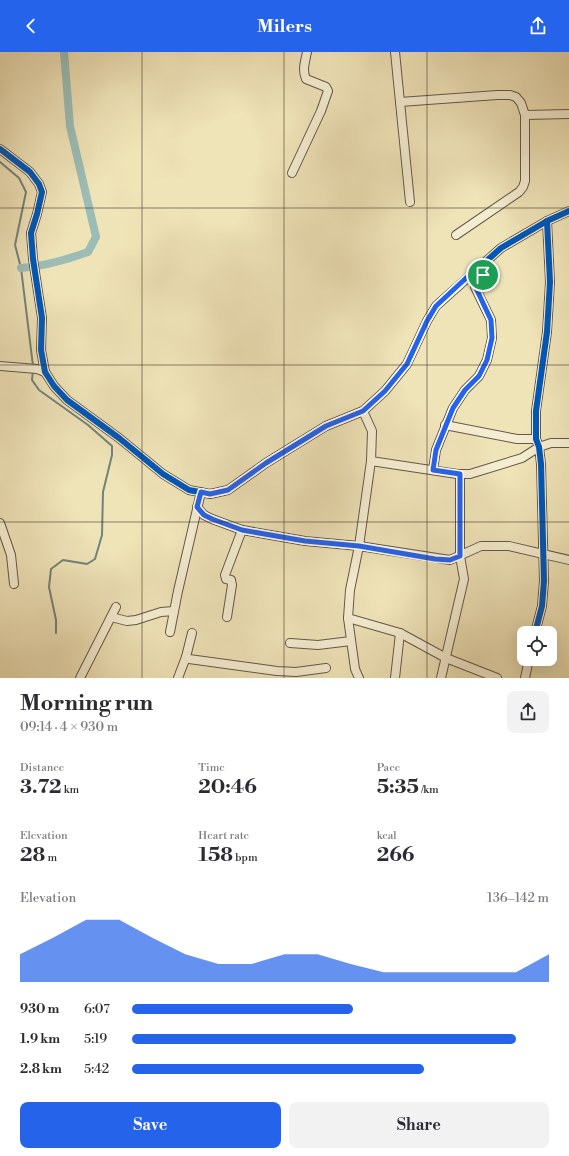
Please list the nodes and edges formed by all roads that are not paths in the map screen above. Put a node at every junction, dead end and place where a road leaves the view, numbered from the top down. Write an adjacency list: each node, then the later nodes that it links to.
1 (307, 52): 7 (street)
2 (395, 52): 3 (street)
3 (400, 102): 5 (street); 8 (street)
4 (569, 114): 5 (street)
5 (525, 115): 11 (street)
6 (0, 149): 14 (street)
7 (292, 172)
8 (410, 202)
9 (569, 210): 10 (street)
10 (547, 222): 12 (street); 17 (street)
11 (456, 235)
12 (479, 266): 15 (street); 16 (street)
13 (0, 366): 14 (street)
14 (41, 370): 22 (street)
15 (363, 411): 19 (street); 22 (street)
16 (445, 425): 17 (street); 20 (street)
17 (538, 443): 18 (street); 21 (street); 27 (street)
18 (569, 443)
19 (371, 461): 20 (street); 26 (street)
20 (433, 470): 21 (street)
21 (460, 474): 28 (street)
22 (201, 492): 23 (street)
23 (197, 507): 25 (street); 32 (street)
24 (0, 523): 30 (street)
25 (242, 530): 26 (street); 34 (street)
26 (359, 546): 28 (street); 35 (street)
27 (544, 553): 28 (street); 29 (street); 36 (street)
28 (460, 556): 43 (street)
29 (569, 560)
30 (14, 584)
31 (116, 607): 33 (street)
32 (174, 611): 33 (street); 37 (street)
33 (111, 617): 47 (street)
34 (227, 617)
35 (348, 618): 38 (street); 40 (street)
36 (538, 626)
37 (170, 632)
38 (400, 632): 43 (street); 50 (street)
39 (192, 633): 42 (street)
40 (351, 641): 41 (street); 49 (street)
41 (290, 643)
42 (186, 657): 46 (street); 48 (street)
43 (446, 658): 51 (street); 52 (street)
44 (528, 666): 53 (street)
45 (326, 668): 46 (street)
46 (279, 674)
47 (80, 678)
48 (178, 678)
49 (360, 678)
50 (395, 678)
51 (441, 678)
52 (496, 678)
53 (525, 678)

